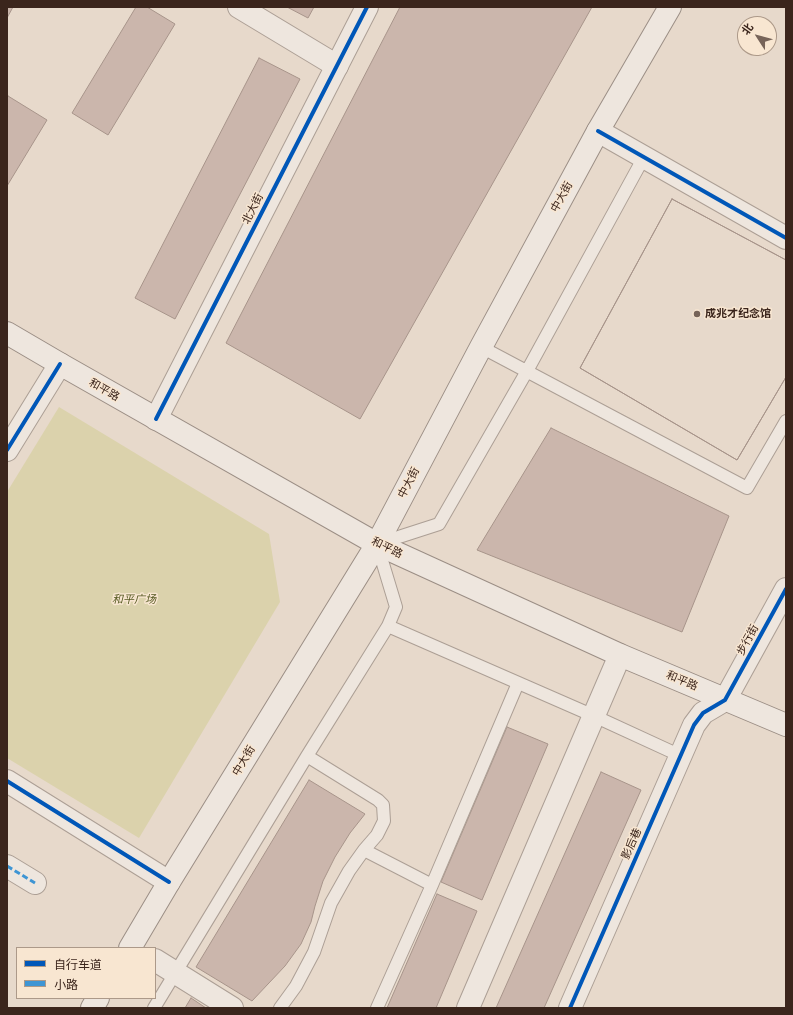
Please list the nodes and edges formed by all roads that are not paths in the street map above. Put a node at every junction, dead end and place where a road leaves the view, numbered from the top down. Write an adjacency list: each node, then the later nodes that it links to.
1 (239, 7): 4 (street)
2 (367, 7): 4 (street, 北大街)
3 (670, 7): 5 (street, 中大街)
4 (337, 66): 12 (street, 北大街)
5 (598, 131): 6 (street); 9 (street, 中大街)
6 (644, 157): 7 (street); 11 (lane)
7 (786, 238)
8 (7, 333): 10 (street, 和平路)
9 (481, 347): 11 (lane); 15 (street, 中大街)
10 (60, 364): 12 (street, 和平路); 14 (street)
11 (527, 371): 13 (lane); 15 (lane)
12 (156, 419): 15 (street, 和平路)
13 (786, 420)
14 (7, 450)
15 (377, 544): 17 (lane); 18 (street, 和平路); 28 (street, 中大街)
16 (786, 589): 20 (street, 步行街)
17 (388, 626): 19 (lane); 23 (lane)
18 (620, 655): 20 (street, 和平路); 21 (street)
19 (518, 683): 21 (lane); 30 (lane)
20 (726, 700): 22 (street, 和平路); 24 (street, 影后巷)
21 (594, 716): 24 (lane); 40 (street)
22 (786, 725)
23 (307, 756): 26 (lane); 33 (lane)
24 (681, 756): 41 (street, 影后巷)
25 (7, 781): 28 (street)
26 (364, 850): 30 (lane); 38 (lane)
27 (7, 866): 29 (street)
28 (170, 882): 31 (street, 中大街)
29 (35, 883)
30 (432, 885): 39 (lane)
31 (133, 947)
32 (156, 961): 33 (street)
33 (176, 973): 36 (lane); 37 (street)
34 (97, 999): 35 (street)
35 (92, 1008)
36 (154, 1008)
37 (232, 1008)
38 (280, 1008)
39 (377, 1008)
40 (468, 1008)
41 (570, 1008)

